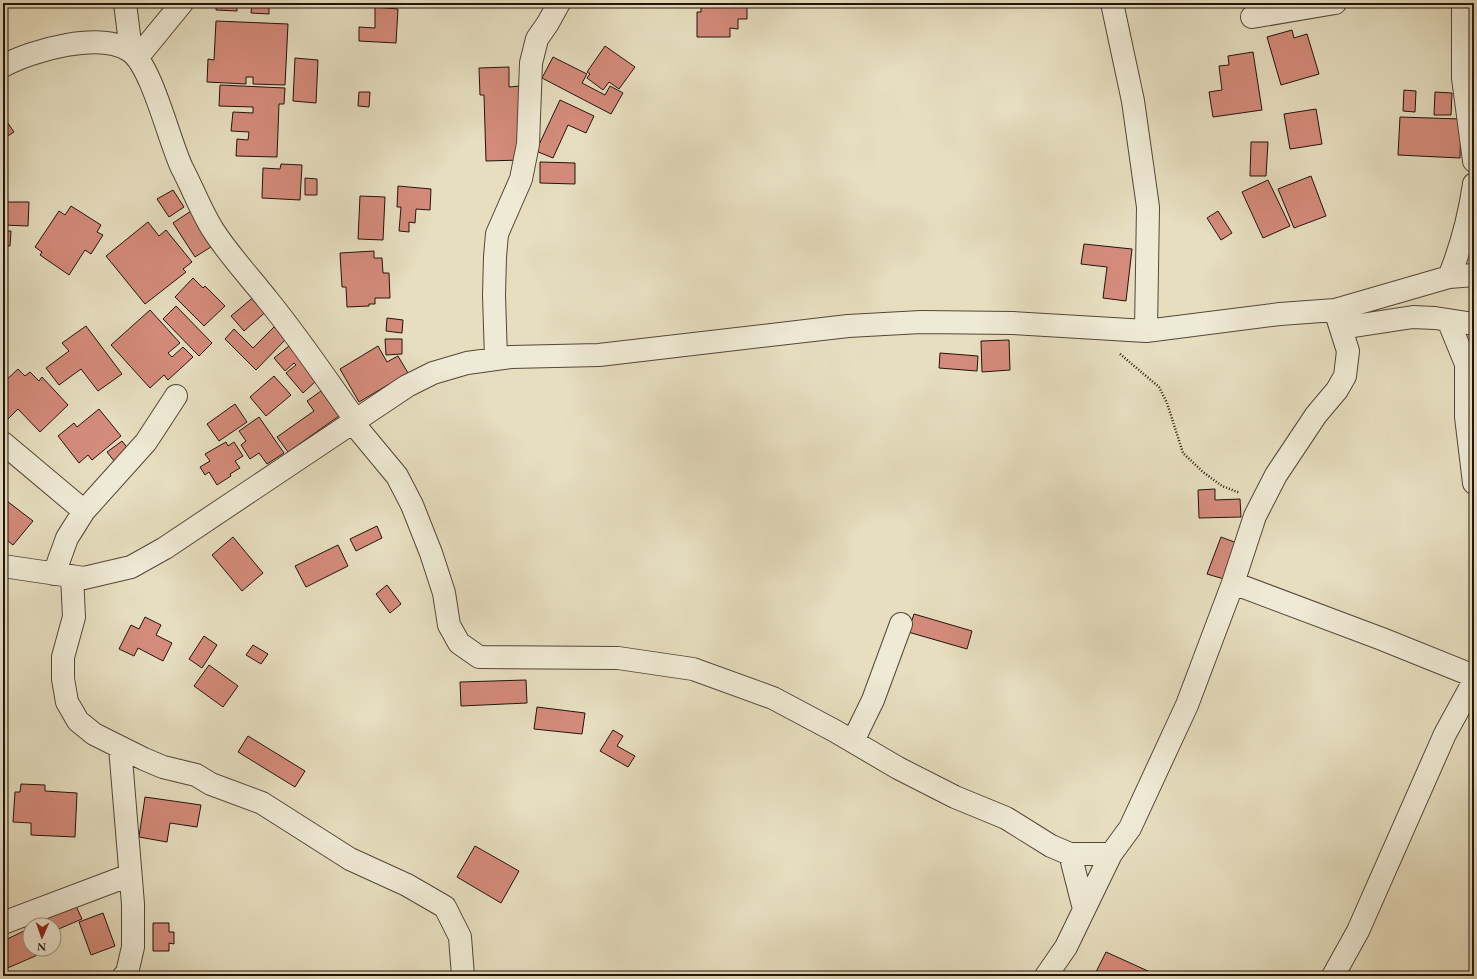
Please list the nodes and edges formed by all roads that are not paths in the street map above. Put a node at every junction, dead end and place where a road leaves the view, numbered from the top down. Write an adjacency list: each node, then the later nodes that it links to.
1 (125, 3): 8 (street)
2 (182, 3): 8 (street)
3 (559, 3): 18 (street)
4 (1112, 3): 17 (street)
5 (1335, 3): 7 (street)
6 (1463, 3): 10 (street)
7 (1252, 17)
8 (134, 55): 9 (street); 20 (street)
9 (3, 66)
10 (1474, 161)
11 (1474, 184): 13 (street)
12 (1474, 275): 13 (street)
13 (1449, 277): 14 (street)
14 (1338, 319): 15 (street); 17 (street); 26 (street)
15 (1448, 320): 16 (street); 22 (street)
16 (1474, 324)
17 (1146, 331): 18 (street)
18 (496, 359): 20 (street)
19 (176, 396): 23 (street)
20 (355, 422): 25 (street); 30 (street)
21 (3, 443): 23 (street)
22 (1474, 483)
23 (84, 511): 25 (street)
24 (3, 566): 25 (street)
25 (63, 575): 31 (street)
26 (1233, 583): 28 (street); 33 (street)
27 (901, 624): 30 (street)
28 (1474, 676)
29 (1474, 681): 40 (street)
30 (853, 741): 32 (street)
31 (120, 747): 34 (street); 38 (street)
32 (1070, 854): 33 (street); 35 (street)
33 (1111, 854): 35 (street)
34 (130, 875): 36 (street); 37 (street)
35 (1084, 909): 39 (street)
36 (3, 923)
37 (124, 976)
38 (463, 976)
39 (1046, 976)
40 (1333, 976)

